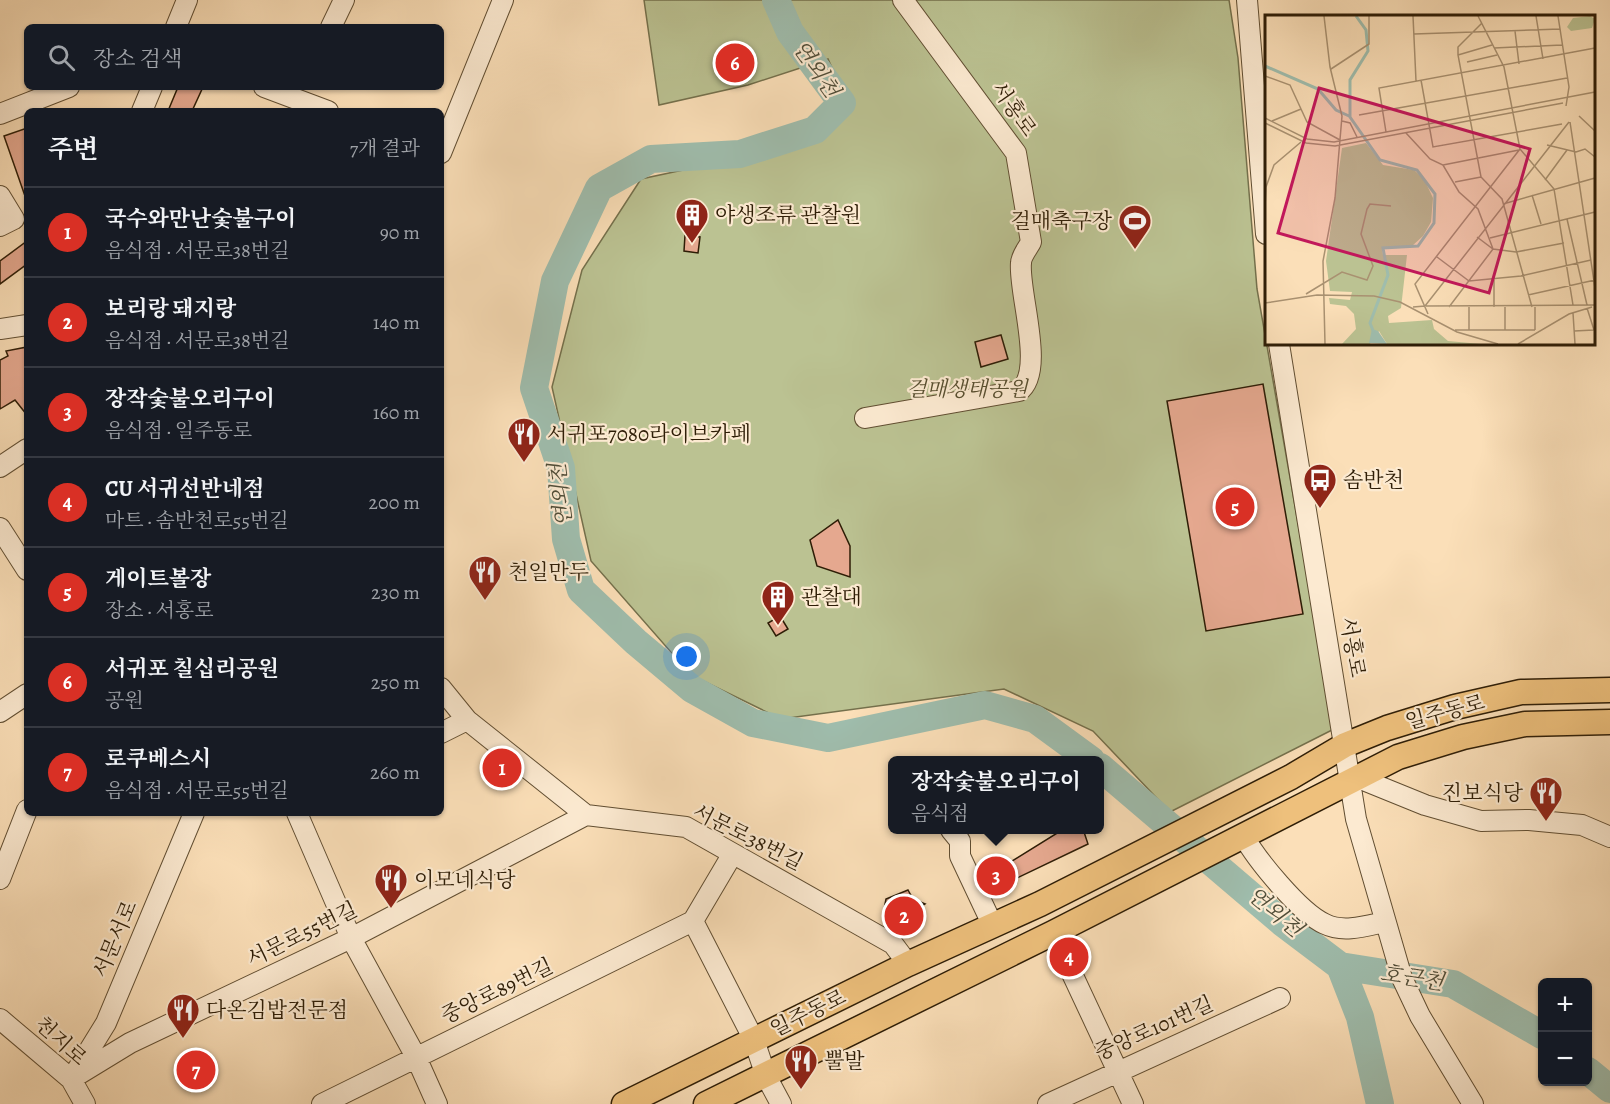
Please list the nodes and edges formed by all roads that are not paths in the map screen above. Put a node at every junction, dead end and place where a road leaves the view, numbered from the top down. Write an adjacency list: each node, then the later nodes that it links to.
1 (187, 0): 6 (street)
2 (344, 0): 7 (street)
3 (503, 0): 15 (street)
4 (903, 0): 22 (street, 서홍로)
5 (1247, 0): 17 (street)
6 (177, 24)
7 (332, 24)
8 (61, 90): 14 (street)
9 (151, 90): 12 (street)
10 (272, 90): 11 (street)
11 (296, 99): 13 (street)
12 (143, 108)
13 (320, 108)
14 (0, 114)
15 (444, 144)
16 (0, 196): 18 (street)
17 (1265, 222)
18 (0, 226)
19 (24, 325): 20 (street)
20 (0, 329)
21 (1279, 345): 34 (street, 서홍로)
22 (865, 418)
23 (24, 451): 24 (street)
24 (0, 467)
25 (0, 528): 26 (street)
26 (24, 565)
27 (1610, 690): 34 (main road, 일주동로)
28 (444, 692): 31 (street)
29 (24, 696): 30 (street)
30 (0, 712)
31 (466, 720): 33 (street); 36 (street)
32 (1610, 722): 35 (main road, 일주동로)
33 (444, 731)
34 (1345, 745): 35 (street, 서홍로); 47 (main road, 일주동로)
35 (1353, 779): 41 (main road, 일주동로); 42 (street); 46 (street, 서홍로)
36 (586, 815): 43 (street, 서문로38번길); 49 (street, 서문로55번길)
37 (25, 816): 44 (street)
38 (193, 816): 57 (street, 서문서로)
39 (298, 816): 49 (street)
40 (954, 834): 47 (street)
41 (1243, 835): 46 (street); 48 (main road, 일주동로)
42 (1610, 837)
43 (732, 855): 45 (street); 50 (street, 서문로38번길)
44 (0, 879)
45 (693, 921): 53 (street); 54 (street, 중앙로89번길)
46 (1384, 922): 66 (street, 서홍로)
47 (993, 926): 50 (main road, 일주동로)
48 (1053, 933): 55 (street); 56 (main road, 일주동로)
49 (351, 938): 54 (street); 57 (street, 서문로55번길)
50 (908, 964): 53 (main road, 일주동로)
51 (1280, 998): 55 (street, 중앙로101번길)
52 (0, 1019): 57 (street, 천지로)
53 (754, 1040): 56 (street); 61 (main road, 일주동로)
54 (416, 1057): 59 (street, 중앙로89번길); 60 (street)
55 (1117, 1071): 64 (street, 중앙로101번길); 65 (street)
56 (766, 1076): 62 (main road, 일주동로); 63 (street)
57 (71, 1079): 58 (street, 천지로)
58 (85, 1104)
59 (322, 1104)
60 (437, 1104)
61 (624, 1104)
62 (706, 1104)
63 (781, 1104)
64 (1048, 1104)
65 (1133, 1104)
66 (1473, 1104)

